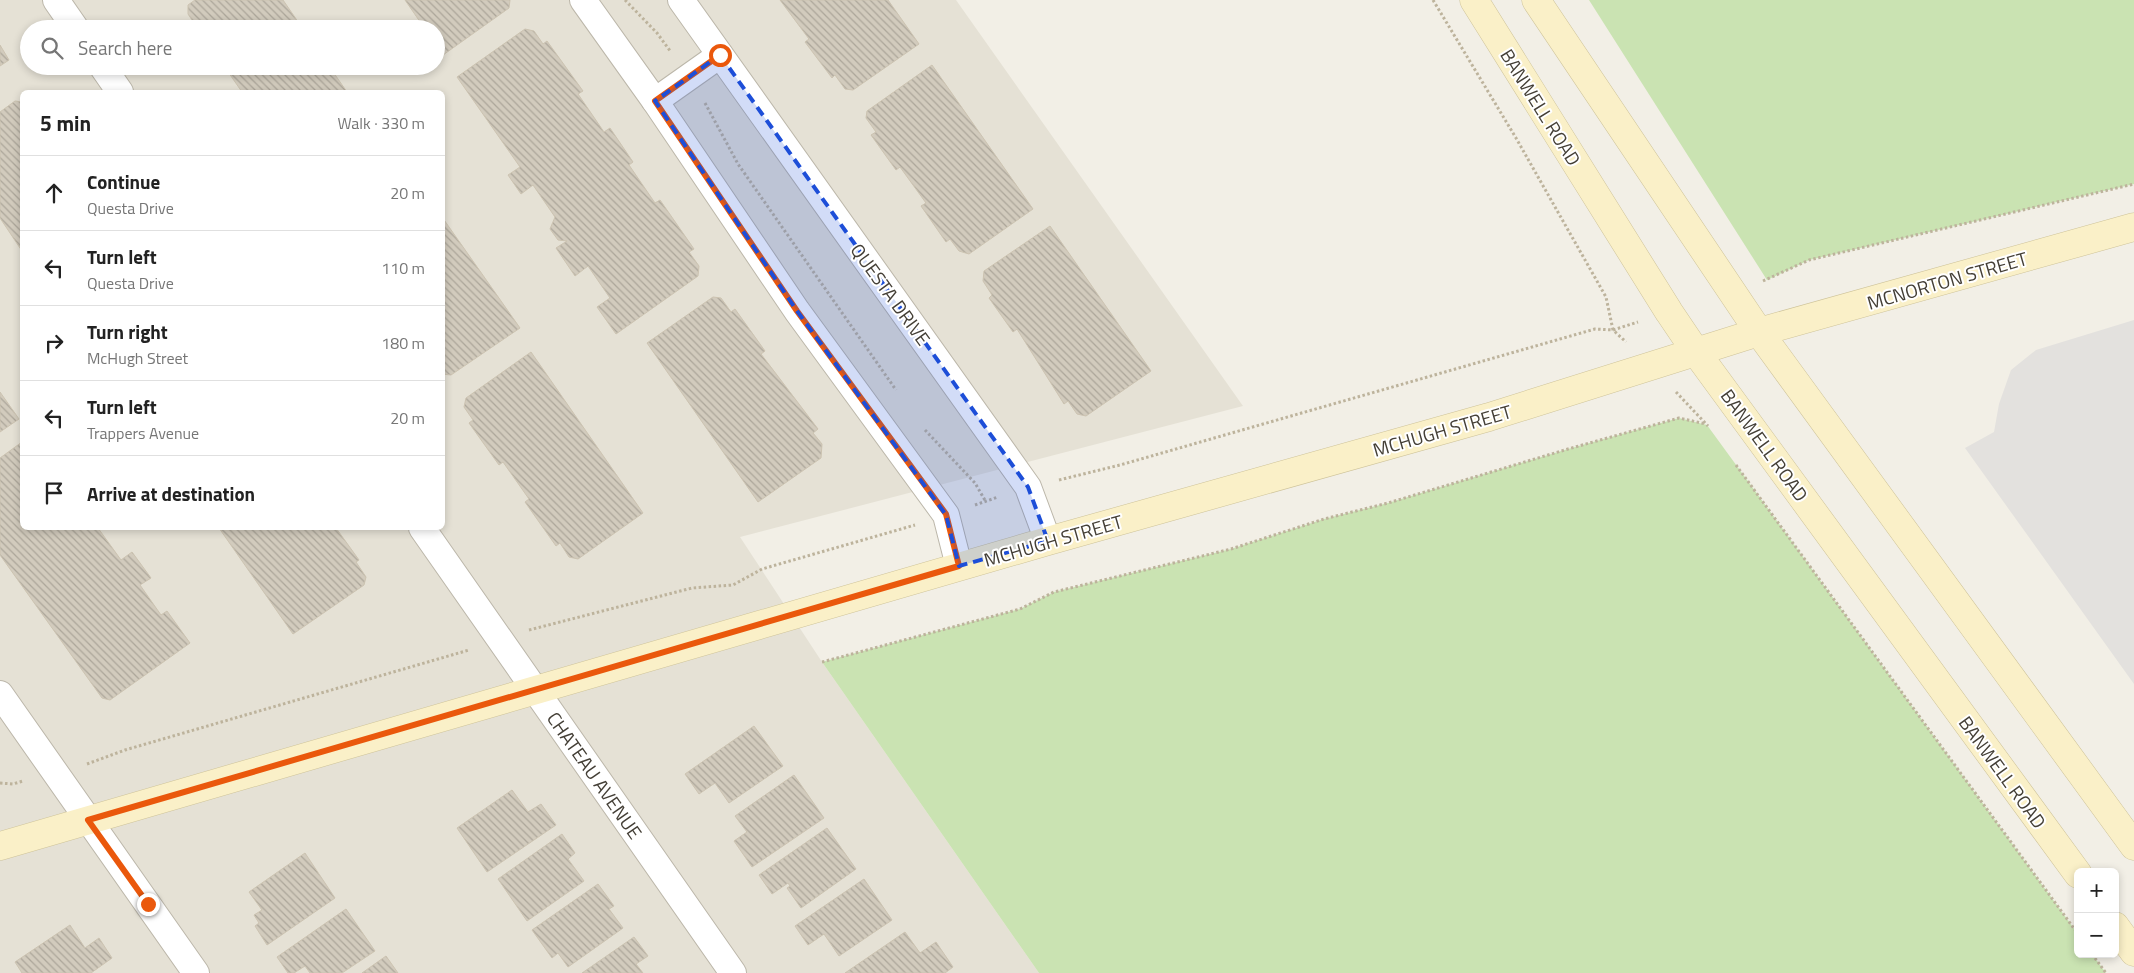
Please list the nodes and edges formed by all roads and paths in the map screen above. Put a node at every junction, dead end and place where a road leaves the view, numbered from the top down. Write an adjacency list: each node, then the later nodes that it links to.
1 (56, 0): 8 (street)
2 (583, 0): 13 (street)
3 (625, 0): 9 (path)
4 (681, 0): 10 (street, QUESTA DRIVE)
5 (1433, 0): 24 (path)
6 (1474, 0): 19 (main road, BANWELL ROAD)
7 (1536, 0): 18 (main road)
8 (70, 20)
9 (657, 33)
10 (720, 55): 13 (street); 28 (street, QUESTA DRIVE)
11 (108, 75): 12 (street)
12 (119, 90)
13 (655, 101): 29 (street)
14 (718, 124): 20 (path)
15 (2134, 184): 17 (path)
16 (2134, 227): 18 (main road, MCNORTON STREET)
17 (1767, 280)
18 (1759, 332): 19 (main road, MCHUGH STREET); 40 (main road)
19 (1696, 352): 28 (main road, MCHUGH STREET); 41 (main road, BANWELL ROAD)
20 (900, 395)
21 (922, 427): 25 (path)
22 (1713, 433): 32 (path)
23 (1736, 464): 42 (path)
24 (1050, 482)
25 (986, 502)
26 (905, 528): 30 (path)
27 (423, 530): 33 (street, CHATEAU AVENUE)
28 (1048, 541): 29 (main road, MCHUGH STREET)
29 (959, 566): 33 (main road, MCHUGH STREET)
30 (539, 628)
31 (455, 654): 35 (path)
32 (822, 662)
33 (535, 690): 38 (main road, MCHUGH STREET); 47 (street, CHATEAU AVENUE)
34 (0, 694): 38 (street)
35 (97, 762)
36 (0, 783): 37 (path)
37 (13, 784)
38 (88, 820): 39 (main road, MCHUGH STREET); 46 (street)
39 (0, 846)
40 (2134, 846)
41 (2074, 869)
42 (2074, 929)
43 (2119, 931): 44 (main road)
44 (2134, 952)
45 (2095, 958): 48 (path)
46 (196, 973)
47 (733, 973)
48 (2106, 973)

